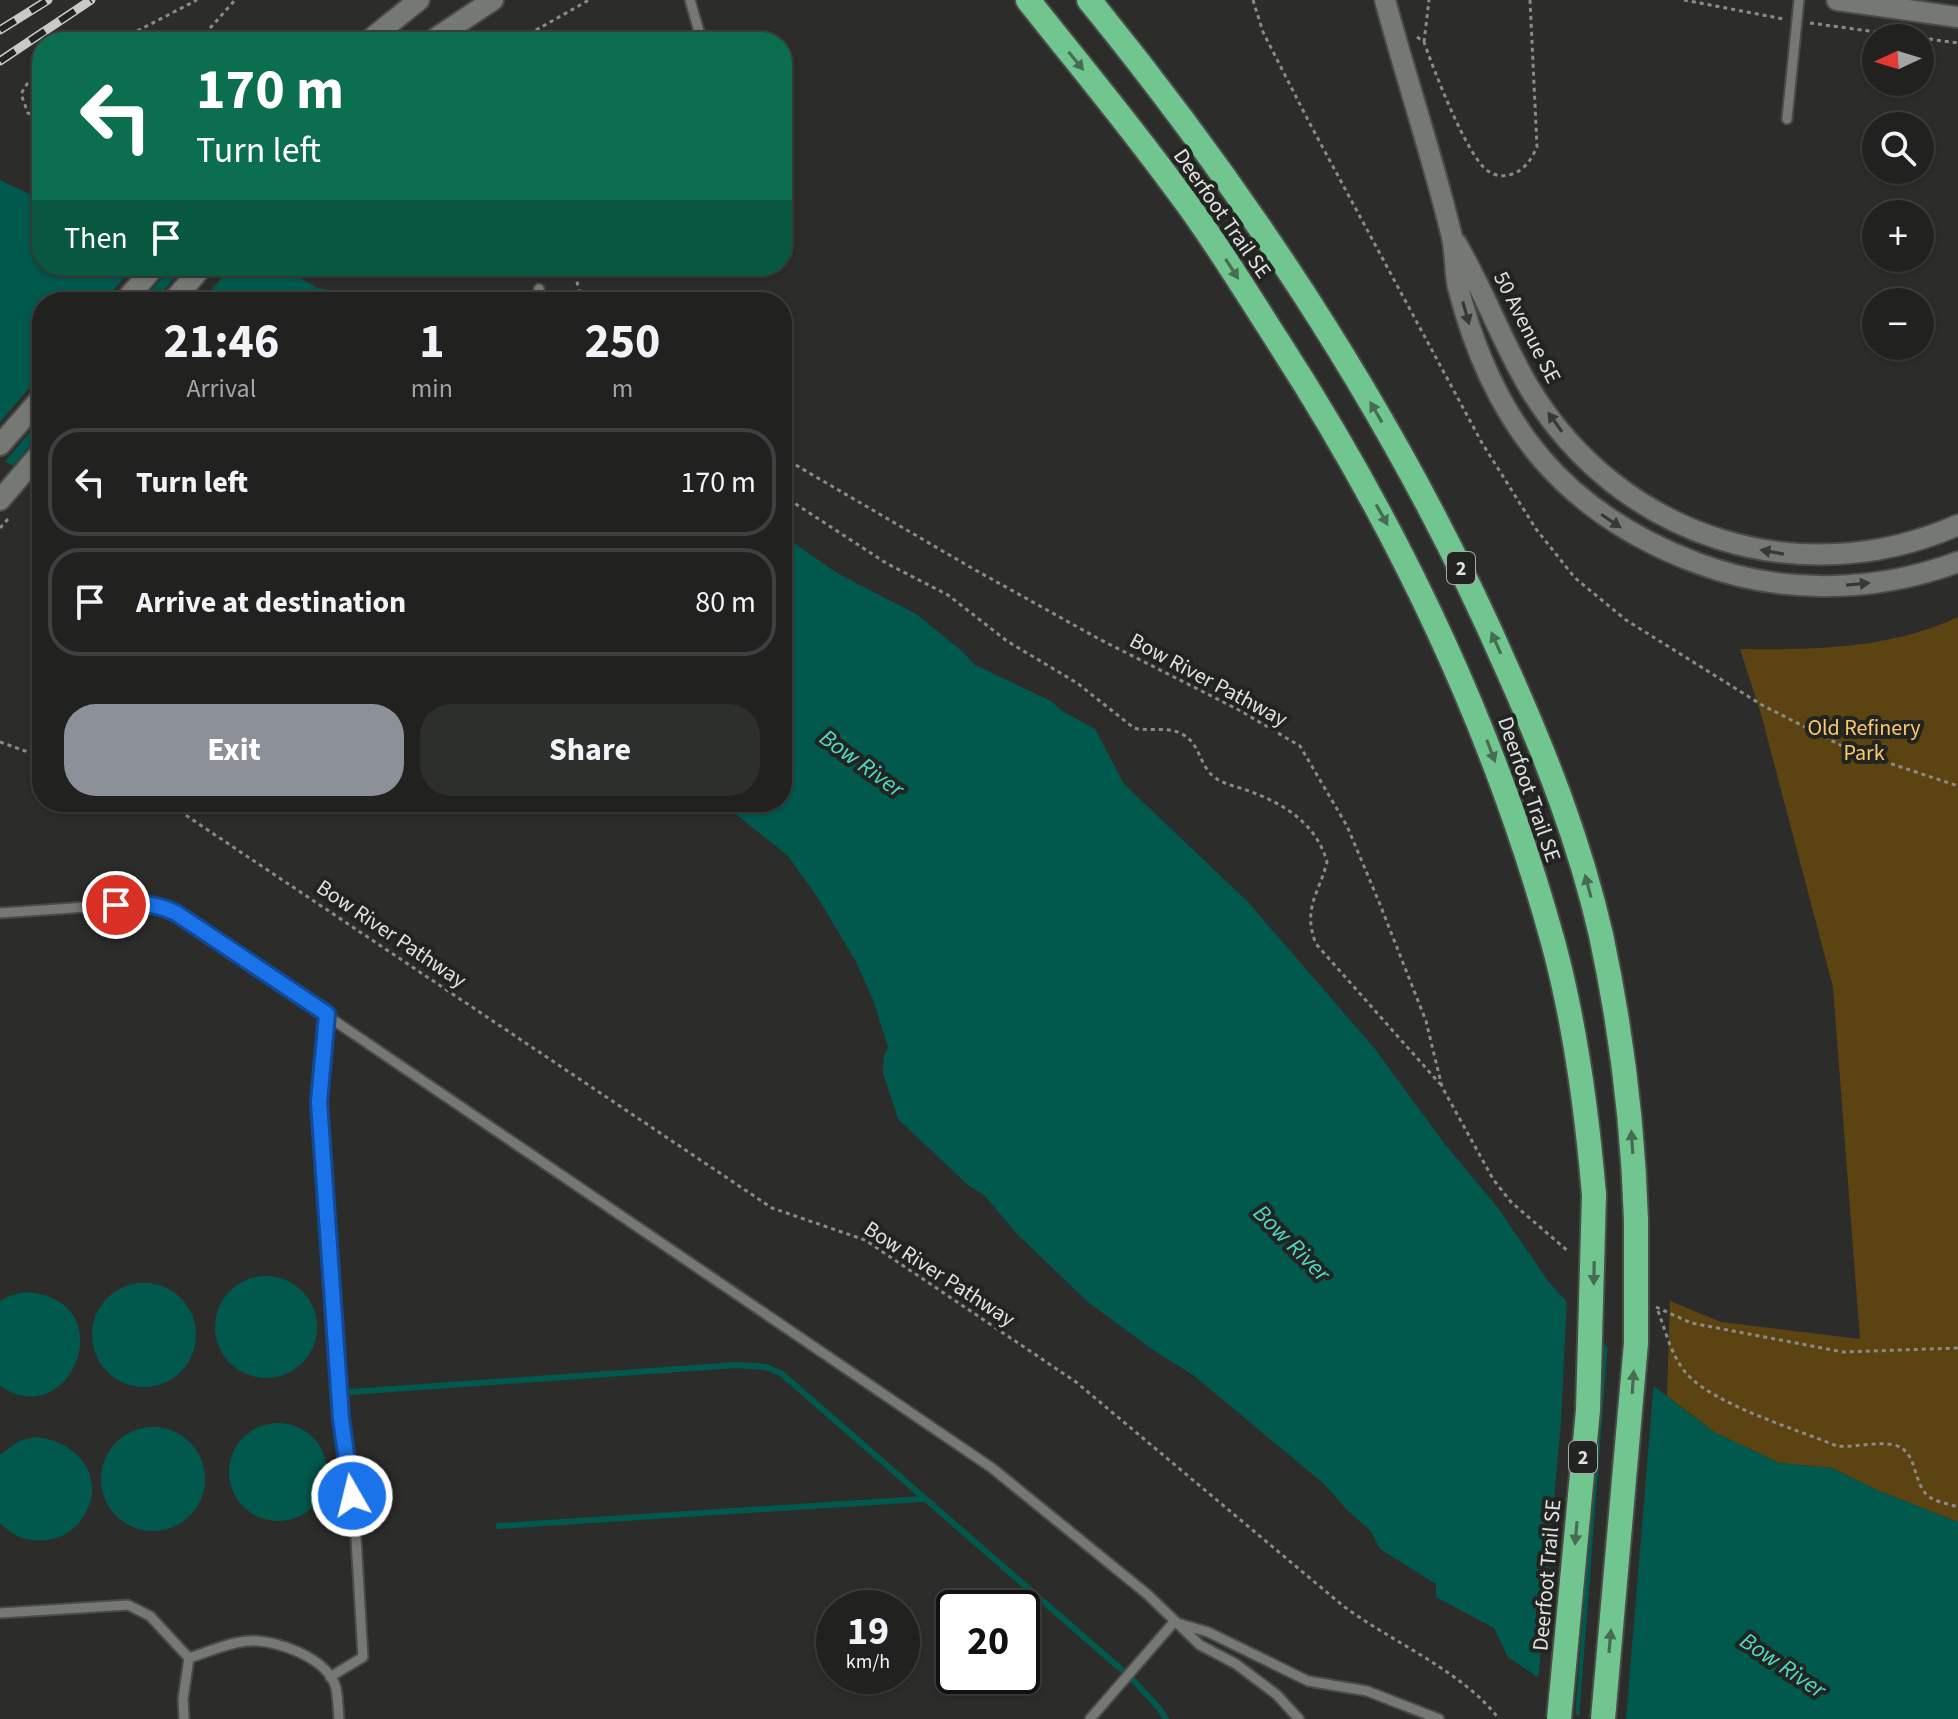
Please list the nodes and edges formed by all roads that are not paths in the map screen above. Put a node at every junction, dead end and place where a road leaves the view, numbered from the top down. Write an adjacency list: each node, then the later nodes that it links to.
1 (419, 0): 10 (street)
2 (493, 0): 11 (street)
3 (690, 0): 12 (lane)
4 (1028, 0): 36 (highway, Deerfoot Trail SE / 2, one-way to 36, bridge)
5 (1089, 0): 37 (highway, Deerfoot Trail SE / 2, one-way to 5, bridge)
6 (1385, 0): 14 (street, 50 Avenue SE)
7 (1799, 0): 13 (lane)
8 (1837, 0): 9 (street)
9 (1958, 17)
10 (379, 32)
11 (445, 32)
12 (699, 32)
13 (1787, 119)
14 (1452, 236): 23 (street, 50 Avenue SE, one-way to 14); 24 (street, 50 Avenue SE, one-way to 24)
15 (146, 276): 17 (street)
16 (194, 276): 18 (street)
17 (133, 292)
18 (181, 292)
19 (32, 408): 20 (street)
20 (0, 445)
21 (32, 463): 22 (street)
22 (0, 500)
23 (1958, 525)
24 (1958, 562)
25 (0, 913): 26 (lane)
26 (327, 1014): 28 (lane); 30 (lane)
27 (0, 1613): 29 (lane)
28 (1174, 1622): 33 (lane); 34 (lane); 35 (lane)
29 (189, 1658): 30 (lane); 31 (lane)
30 (330, 1677): 32 (lane)
31 (184, 1719)
32 (339, 1719)
33 (1090, 1719)
34 (1299, 1719)
35 (1439, 1719)
36 (1559, 1719)
37 (1603, 1719)

